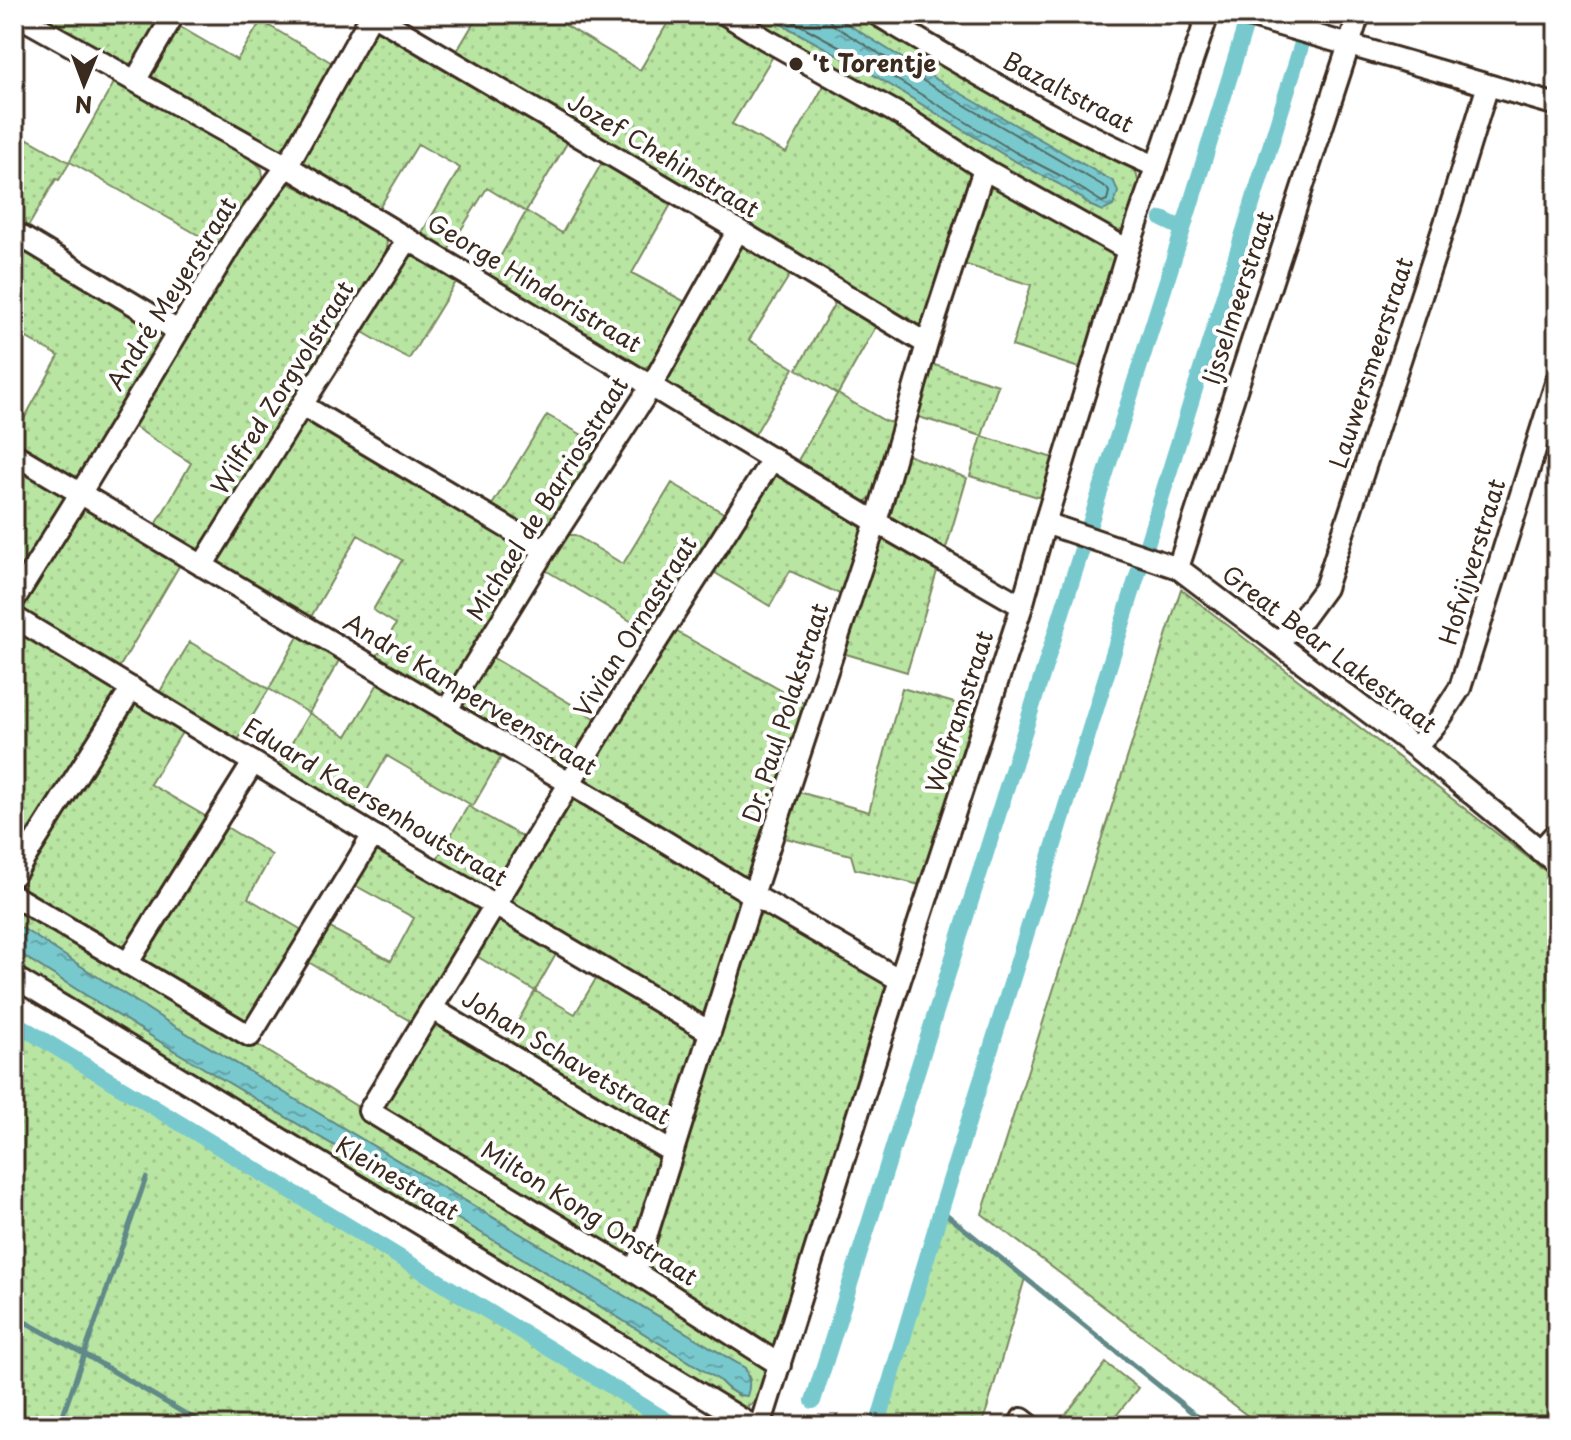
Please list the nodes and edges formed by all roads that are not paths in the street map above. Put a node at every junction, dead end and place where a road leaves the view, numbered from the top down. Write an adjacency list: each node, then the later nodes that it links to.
1 (15, 14): 10 (street, George Hindoristraat)
2 (174, 14): 10 (street)
3 (372, 14): 13 (street, André Meyerstraat); 16 (street, Jozef Chehinstraat)
4 (725, 14): 15 (street)
5 (876, 14): 14 (street, Bazaltstraat)
6 (1242, 14): 9 (street)
7 (1359, 14): 9 (street, Ijsselmeerstraat)
8 (1206, 15): 14 (street, Wolframstraat)
9 (1340, 41): 11 (street); 32 (street, Ijsselmeerstraat)
10 (135, 81): 13 (street, George Hindoristraat)
11 (1488, 85): 12 (street); 36 (street, Lauwersmeerstraat)
12 (1557, 105)
13 (287, 166): 18 (street, George Hindoristraat); 20 (street, André Meyerstraat)
14 (1155, 166): 19 (street, Wolframstraat)
15 (984, 169): 19 (street); 21 (street, Dr. Paul Polakstraat)
16 (738, 230): 21 (street, Jozef Chehinstraat); 23 (street, Michael de Barriosstraat)
17 (14, 232): 20 (street)
18 (408, 239): 23 (street, George Hindoristraat); 24 (street, Wilfred Zorgvolstraat)
19 (1128, 250): 29 (street, Wolframstraat)
20 (178, 331): 27 (street, André Meyerstraat)
21 (927, 344): 28 (street, Dr. Paul Polakstraat)
22 (1557, 380): 39 (street, Hofvijverstraat)
23 (652, 385): 26 (street, George Hindoristraat); 30 (street, Michael de Barriosstraat)
24 (302, 405): 30 (street); 31 (street, Wilfred Zorgvolstraat)
25 (14, 454): 27 (street, André Kamperveenstraat)
26 (773, 458): 28 (street, George Hindoristraat); 41 (street, Vivian Ornastraat)
27 (80, 494): 31 (street, André Kamperveenstraat); 33 (street, André Meyerstraat)
28 (876, 522): 34 (street, George Hindoristraat); 47 (street, Dr. Paul Polakstraat)
29 (1051, 525): 32 (street, Great Bear Lakestraat); 34 (street, Wolframstraat)
30 (545, 550): 38 (street, Michael de Barriosstraat)
31 (202, 566): 38 (street, André Kamperveenstraat)
32 (1178, 568): 36 (street, Great Bear Lakestraat)
33 (14, 600)
34 (1022, 606): 52 (street, Wolframstraat)
35 (14, 617): 37 (street, Eduard Kaersenhoutstraat)
36 (1278, 642): 39 (street, Great Bear Lakestraat)
37 (132, 688): 40 (street, Eduard Kaersenhoutstraat); 46 (street)
38 (446, 711): 41 (street, André Kamperveenstraat)
39 (1416, 748): 44 (street, Great Bear Lakestraat)
40 (253, 763): 43 (street, Eduard Kaersenhoutstraat); 50 (street)
41 (569, 783): 47 (street, André Kamperveenstraat); 49 (street, Vivian Ornastraat)
42 (1557, 832): 44 (street)
43 (373, 835): 49 (street, Eduard Kaersenhoutstraat); 50 (street)
44 (1540, 851): 45 (street, Great Bear Lakestraat)
45 (1557, 864)
46 (14, 875)
47 (753, 895): 52 (street, André Kamperveenstraat); 54 (street, Dr. Paul Polakstraat)
48 (14, 896): 50 (street)
49 (495, 905): 53 (street, Vivian Ornastraat); 54 (street, Eduard Kaersenhoutstraat)
50 (127, 964)
51 (14, 977): 59 (street, Kleinestraat)
52 (900, 980): 58 (street, Wolframstraat)
53 (433, 1009): 55 (street, Vivian Ornastraat); 56 (street, Johan Schavetstraat)
54 (710, 1032): 56 (street, Dr. Paul Polakstraat)
55 (369, 1111): 57 (street, Milton Kong Onstraat)
56 (672, 1152): 57 (street, Dr. Paul Polakstraat)
57 (635, 1272): 58 (street, Milton Kong Onstraat)
58 (780, 1365): 60 (street, Wolframstraat)
59 (753, 1426)
60 (760, 1426)

